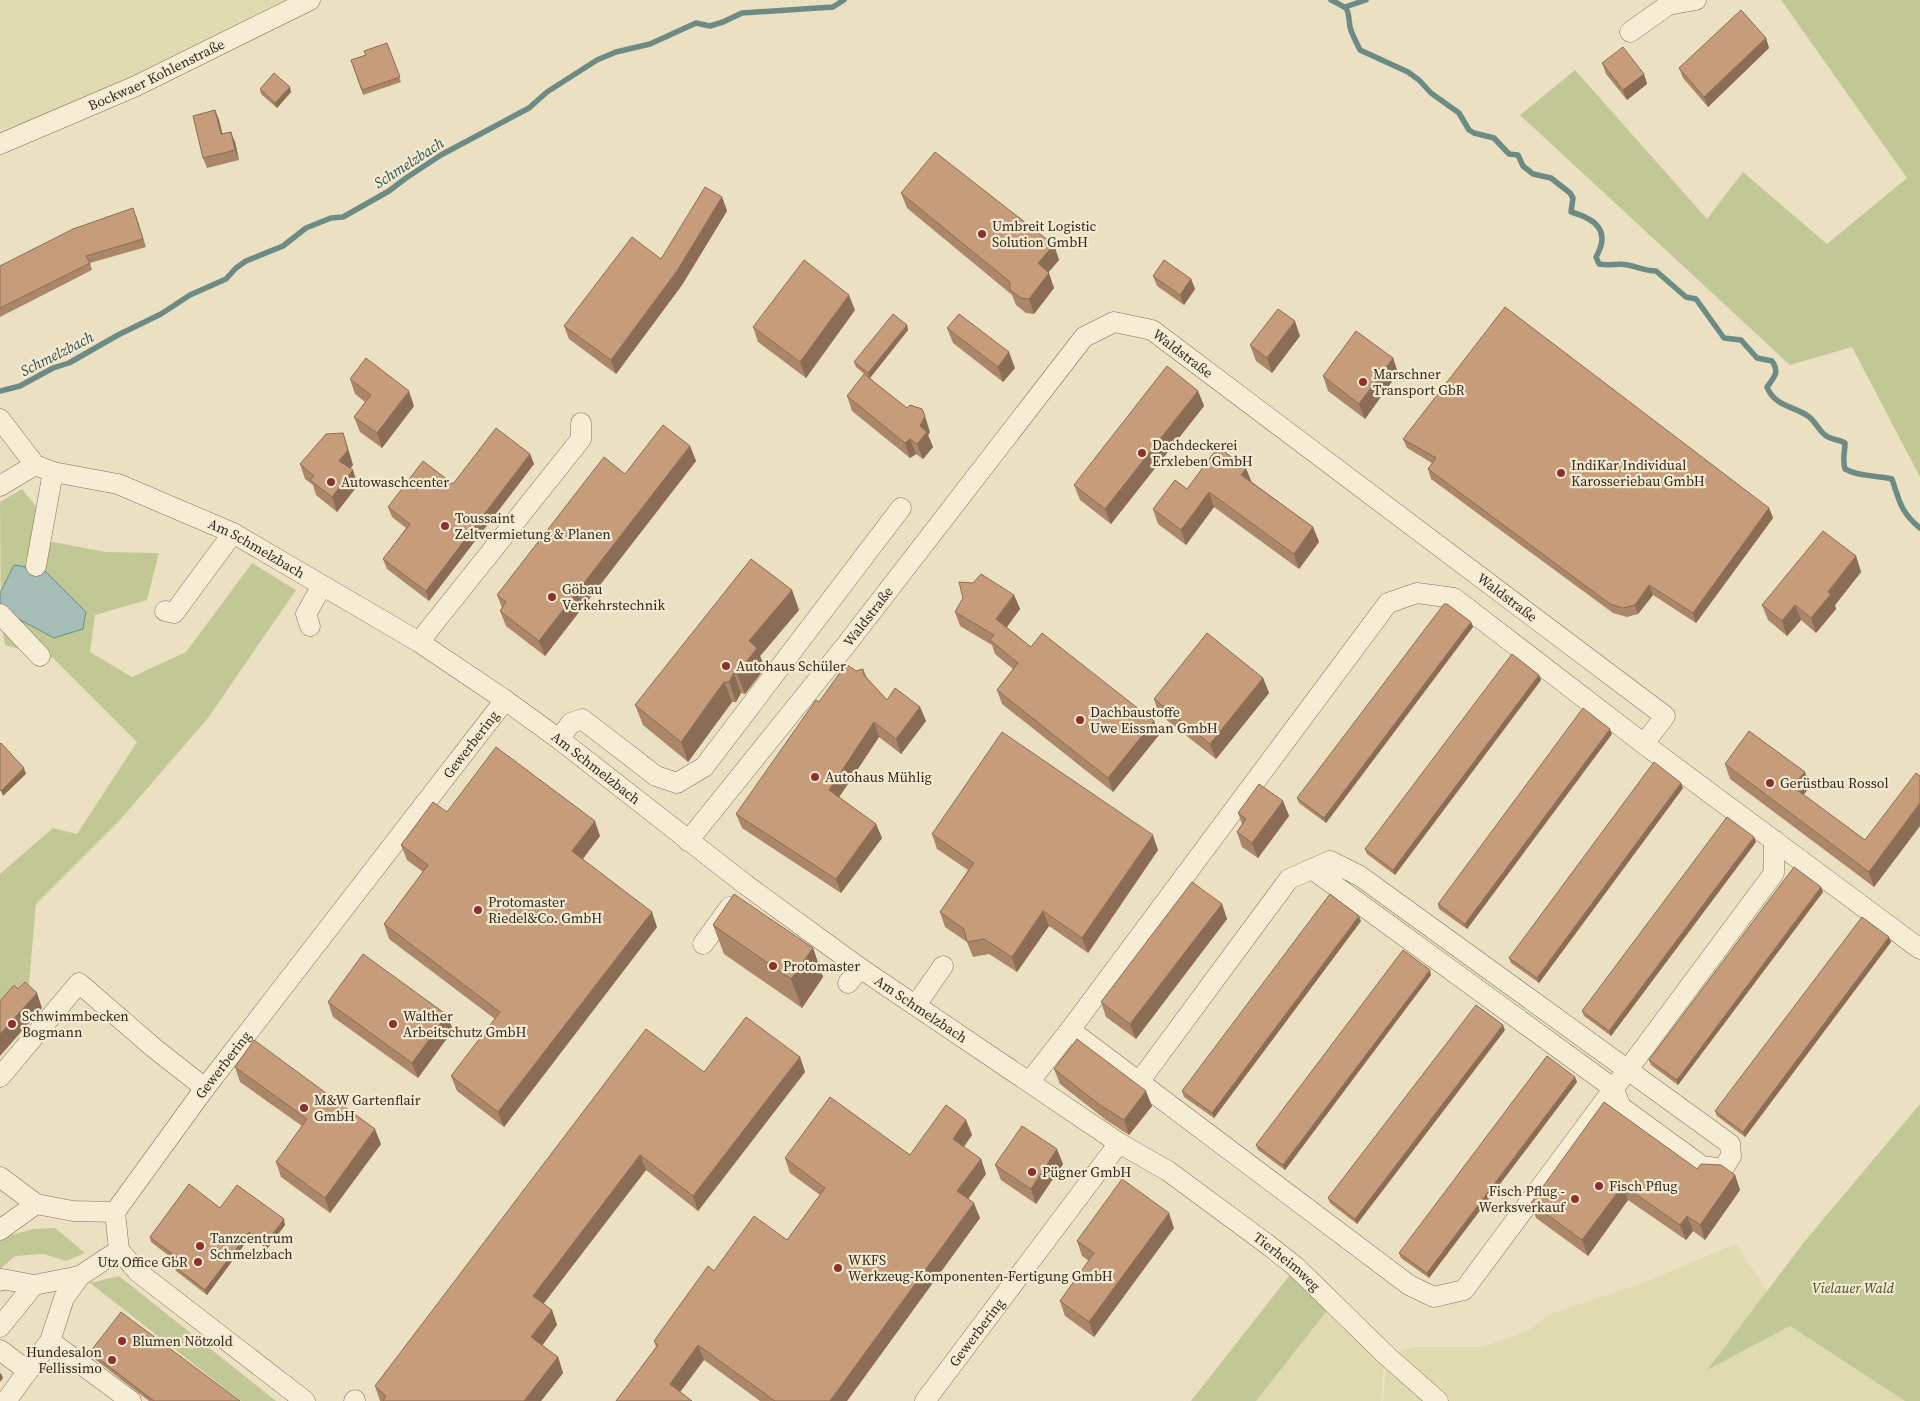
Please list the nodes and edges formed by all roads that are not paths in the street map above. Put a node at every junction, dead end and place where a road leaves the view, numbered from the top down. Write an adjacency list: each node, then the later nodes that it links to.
1 (310, 0): 5 (street, Bockwaer Kohlenstraße)
2 (1696, 0): 3 (street)
3 (1666, 2): 4 (street)
4 (1630, 32)
5 (0, 144)
6 (0, 419): 8 (street)
7 (581, 423): 18 (street)
8 (35, 465): 9 (street, Am Schmelzbach); 10 (street)
9 (53, 472): 12 (street, Am Schmelzbach); 13 (street)
10 (0, 486)
11 (901, 508): 21 (street)
12 (233, 533): 14 (street, Am Schmelzbach); 15 (street)
13 (36, 566)
14 (322, 586): 17 (street); 18 (street, Am Schmelzbach)
15 (165, 611)
16 (0, 614): 19 (street)
17 (310, 626)
18 (419, 642): 20 (street, Am Schmelzbach)
19 (40, 656)
20 (505, 700): 21 (street, Am Schmelzbach); 36 (street, Gewerbering)
21 (559, 739): 24 (street, Am Schmelzbach)
22 (1644, 744): 23 (street); 24 (street, Waldstraße); 31 (street)
23 (1774, 840): 28 (street); 32 (street)
24 (688, 841): 26 (street, Am Schmelzbach)
25 (1312, 869): 32 (street); 35 (street); 37 (street)
26 (746, 885): 27 (street); 30 (street, Am Schmelzbach)
27 (703, 944)
28 (1920, 949)
29 (943, 966): 30 (street)
30 (916, 1005): 34 (street, Am Schmelzbach)
31 (1070, 1030): 34 (street); 35 (street)
32 (1627, 1068): 37 (street); 37 (street)
33 (0, 1077): 36 (street)
34 (1030, 1082): 38 (street, Am Schmelzbach)
35 (1139, 1082): 37 (street)
36 (205, 1088): 41 (street, Gewerbering)
37 (1613, 1088)
38 (1119, 1143): 54 (street, Gewerbering); 55 (street, Tierheimweg)
39 (0, 1176): 40 (street)
40 (36, 1204): 41 (street); 42 (street)
41 (115, 1212): 43 (street)
42 (0, 1230)
43 (119, 1250): 44 (street); 53 (street)
44 (80, 1276): 46 (street); 48 (street)
45 (0, 1281): 46 (street)
46 (34, 1285): 47 (street)
47 (0, 1327)
48 (50, 1341): 50 (street); 52 (street)
49 (0, 1350): 50 (street)
50 (28, 1371): 51 (street)
51 (6, 1401)
52 (131, 1401)
53 (305, 1401)
54 (925, 1401)
55 (1438, 1401)

